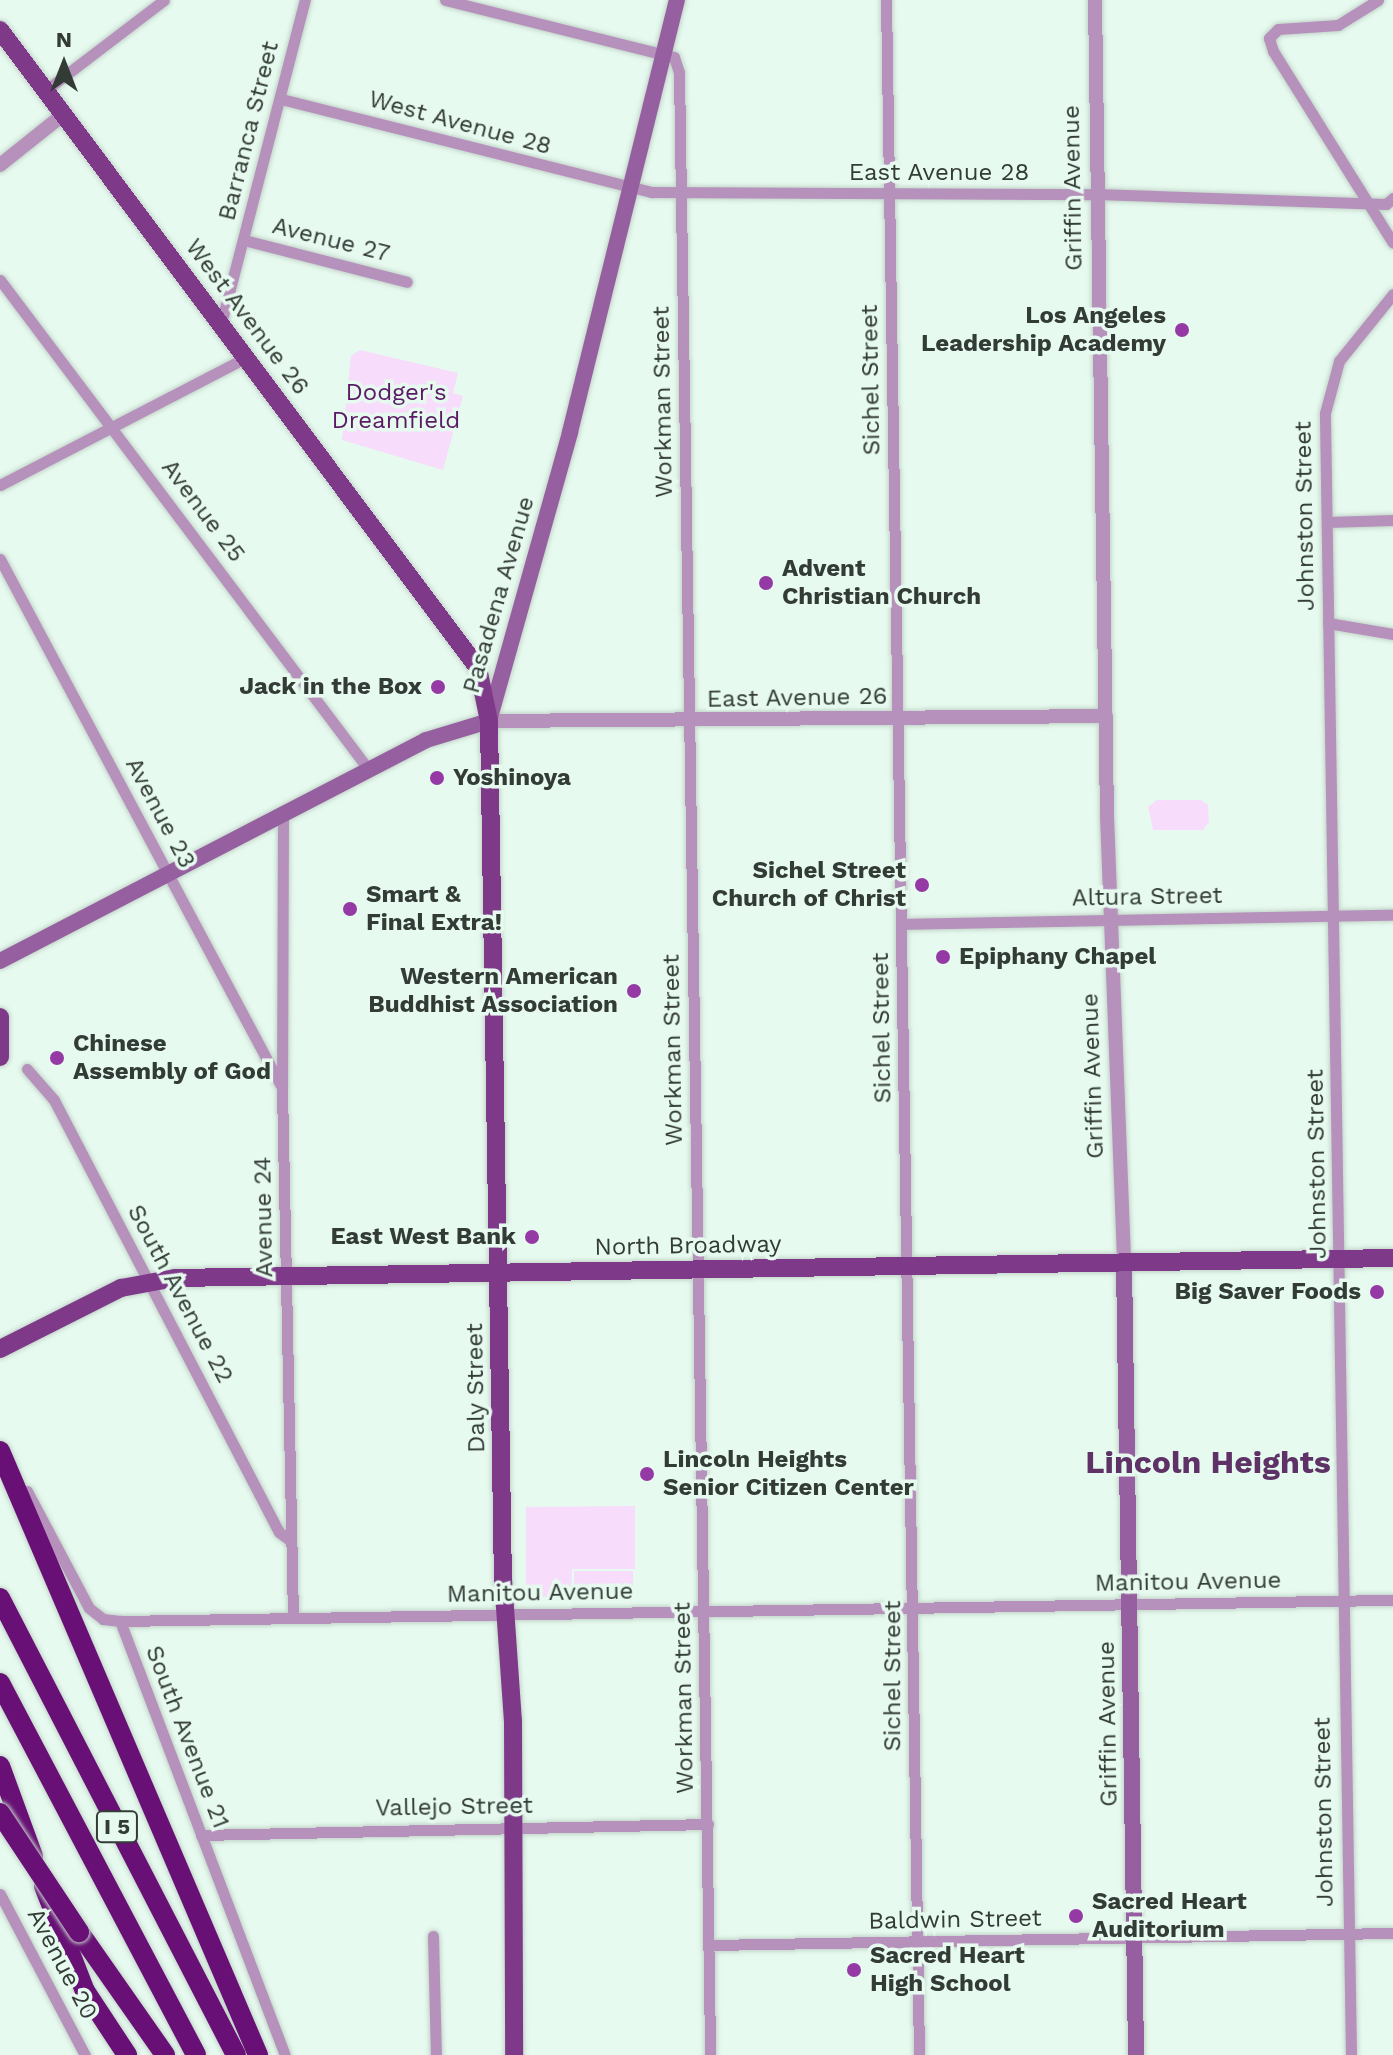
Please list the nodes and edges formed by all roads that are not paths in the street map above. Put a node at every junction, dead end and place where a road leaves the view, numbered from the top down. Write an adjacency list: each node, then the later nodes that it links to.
1 (164, 0): 10 (street)
2 (305, 0): 11 (street, Barranca Street)
3 (445, 0): 9 (street)
4 (677, 0): 9 (main road, Pasadena Avenue)
5 (886, 0): 17 (street, Sichel Street)
6 (1095, 0): 16 (street, Griffin Avenue)
7 (1378, 0): 19 (street)
8 (0, 30): 10 (main road, West Avenue 26)
9 (663, 54): 14 (main road, Pasadena Avenue); 15 (street, Workman Street)
10 (46, 90): 12 (main road, West Avenue 26)
11 (281, 99): 14 (street, West Avenue 28); 20 (street, Barranca Street)
12 (64, 114): 13 (street); 25 (main road, West Avenue 26)
13 (0, 165)
14 (628, 189): 15 (street, East Avenue 28); 36 (main road, Pasadena Avenue)
15 (681, 193): 17 (street, East Avenue 28); 37 (street, Workman Street)
16 (1096, 194): 17 (street, East Avenue 28); 19 (street, East Avenue 28); 34 (street, Griffin Avenue)
17 (890, 196): 35 (street, Sichel Street)
18 (1393, 198): 19 (street, East Avenue 28)
19 (1368, 204): 21 (street)
20 (244, 240): 23 (street, Avenue 27); 25 (street, Barranca Street)
21 (1393, 243)
22 (0, 280): 27 (street, Avenue 25)
23 (407, 282)
24 (1393, 294): 30 (street, Johnston Street)
25 (222, 320): 26 (main road, West Avenue 26)
26 (247, 357): 27 (street); 36 (main road, West Avenue 26)
27 (112, 427): 28 (street); 38 (street, Avenue 25)
28 (0, 485)
29 (1393, 520): 30 (street)
30 (1327, 522): 32 (street, Johnston Street)
31 (0, 559): 40 (street, Avenue 23)
32 (1328, 623): 33 (street); 42 (street, Johnston Street)
33 (1393, 634)
34 (1106, 716): 35 (street, East Avenue 26); 43 (street, Griffin Avenue)
35 (896, 718): 37 (street, East Avenue 26); 44 (street, Sichel Street)
36 (489, 721): 37 (street, East Avenue 26); 38 (main road, Pasadena Avenue); 55 (main road, Daly Street)
37 (690, 721): 54 (street, Workman Street)
38 (369, 770): 39 (main road, Pasadena Avenue)
39 (283, 815): 40 (main road, Pasadena Avenue); 49 (street, Avenue 24)
40 (168, 875): 45 (main road, Pasadena Avenue); 49 (street, Avenue 23)
41 (1393, 915): 42 (street, Altura Street)
42 (1334, 916): 43 (street, Altura Street); 51 (street, Johnston Street)
43 (1110, 920): 44 (street, Altura Street); 52 (street, Griffin Avenue)
44 (903, 924): 53 (street, Sichel Street)
45 (0, 961)
46 (0, 1017): 47 (main road)
47 (0, 1057)
48 (27, 1069): 57 (street, South Avenue 22)
49 (282, 1088): 56 (street, Avenue 24)
50 (1393, 1258): 51 (main road, North Broadway)
51 (1340, 1259): 52 (main road, North Broadway); 63 (street, Johnston Street)
52 (1124, 1263): 53 (main road, North Broadway); 64 (main road, Griffin Avenue)
53 (909, 1266): 54 (main road, North Broadway); 65 (street, Sichel Street)
54 (699, 1269): 55 (main road, North Broadway); 66 (street, Workman Street)
55 (498, 1273): 56 (main road, North Broadway); 67 (main road, Daly Street)
56 (287, 1277): 57 (main road, North Broadway); 60 (street, Avenue 24)
57 (147, 1281): 58 (main road, North Broadway); 60 (street, South Avenue 22)
58 (0, 1349)
59 (3, 1459): 69 (street, South Avenue 21); 88 (highway)
60 (291, 1541): 68 (street, Avenue 24)
61 (0, 1598): 87 (highway, I 5)
62 (1393, 1600): 63 (street, Manitou Avenue)
63 (1343, 1601): 64 (street, Manitou Avenue); 78 (street, Johnston Street)
64 (1130, 1605): 65 (street, Manitou Avenue); 80 (main road, Griffin Avenue)
65 (915, 1609): 66 (street, Manitou Avenue); 81 (street, Sichel Street)
66 (704, 1612): 67 (street, Manitou Avenue); 73 (street, Workman Street)
67 (504, 1616): 68 (street, Manitou Avenue); 74 (main road, Daly Street)
68 (293, 1618): 69 (street, Manitou Avenue)
69 (120, 1621): 75 (street, South Avenue 21)
70 (0, 1683): 86 (highway, I 5)
71 (0, 1766): 84 (highway)
72 (0, 1813): 85 (highway, bridge)
73 (708, 1824): 74 (street, Vallejo Street); 82 (street, Workman Street)
74 (515, 1828): 75 (street, Vallejo Street); 91 (main road, Daly Street)
75 (201, 1835): 89 (street, South Avenue 21)
76 (0, 1894): 83 (street, Avenue 20)
77 (1393, 1933): 78 (street, Baldwin Street)
78 (1349, 1934): 80 (street, Baldwin Street); 95 (street, Johnston Street)
79 (433, 1936): 90 (street)
80 (1136, 1938): 81 (street, Baldwin Street); 94 (main road, Griffin Avenue)
81 (917, 1942): 82 (street, Baldwin Street); 93 (street, Sichel Street)
82 (710, 1945): 92 (street, Workman Street)
83 (85, 2055)
84 (127, 2055)
85 (165, 2055)
86 (196, 2055)
87 (236, 2055)
88 (258, 2055)
89 (285, 2055)
90 (436, 2055)
91 (514, 2055)
92 (710, 2055)
93 (919, 2055)
94 (1136, 2055)
95 (1351, 2055)

